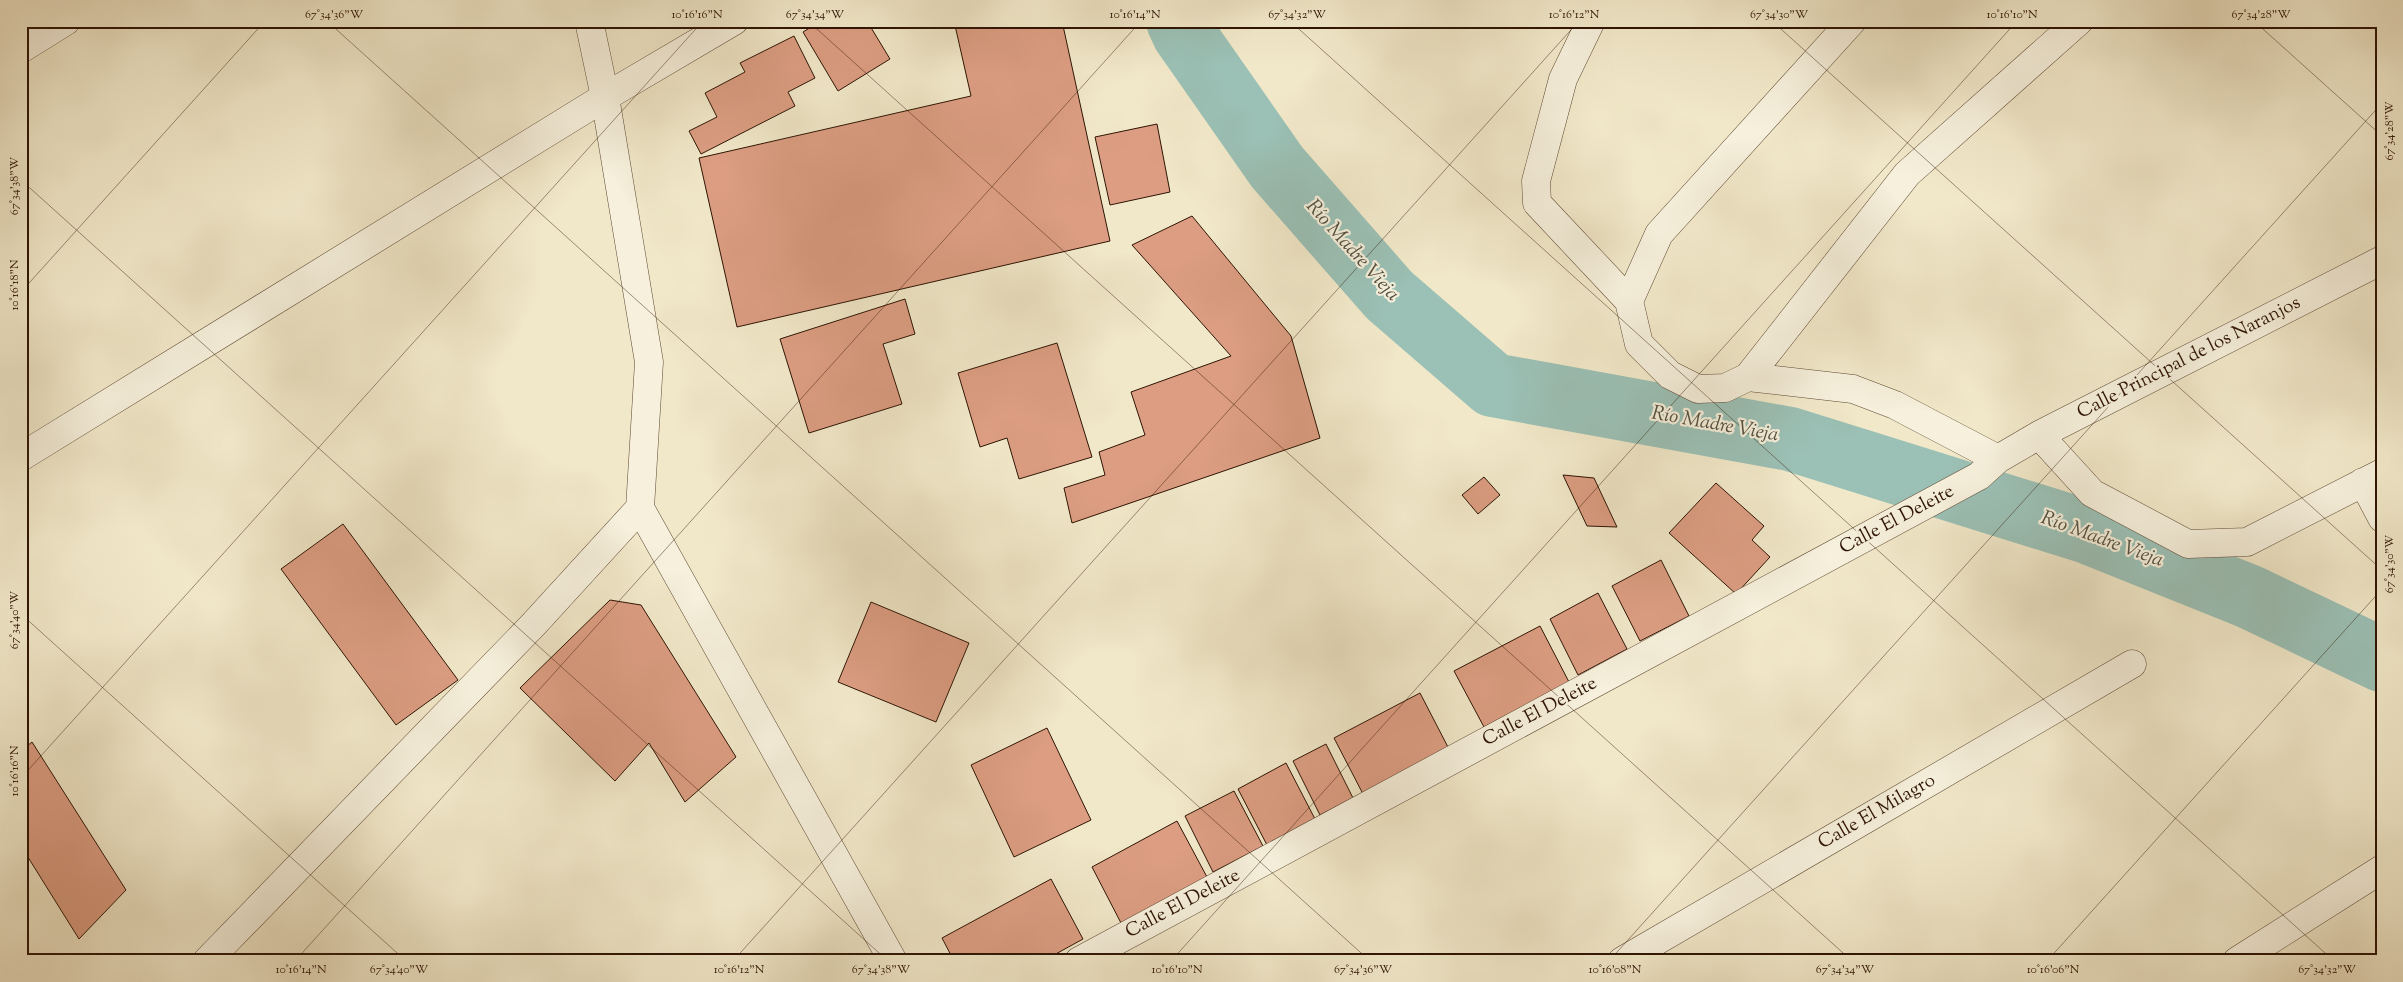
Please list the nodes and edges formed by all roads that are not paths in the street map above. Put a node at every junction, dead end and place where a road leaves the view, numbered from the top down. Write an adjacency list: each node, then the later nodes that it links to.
1 (66, 21): 7 (street)
2 (589, 21): 8 (street)
3 (734, 21): 8 (street)
4 (1591, 21): 10 (street)
5 (1852, 21): 10 (street)
6 (2078, 21): 11 (street)
7 (21, 49)
8 (605, 97): 13 (street); 16 (street)
9 (2382, 260): 12 (street, Calle Principal de los Naranjos)
10 (1629, 301): 11 (street)
11 (1748, 377): 14 (street)
12 (2039, 435): 14 (street, Calle Principal de los Naranjos); 15 (street)
13 (21, 457)
14 (1988, 468): 22 (street, Calle El Deleite)
15 (2372, 478): 17 (street)
16 (640, 508): 20 (street); 21 (street)
17 (2382, 518)
18 (2132, 664): 23 (street, Calle El Milagro)
19 (2382, 869): 24 (street)
20 (208, 961)
21 (893, 961)
22 (1079, 961)
23 (1622, 961)
24 (2237, 961)

